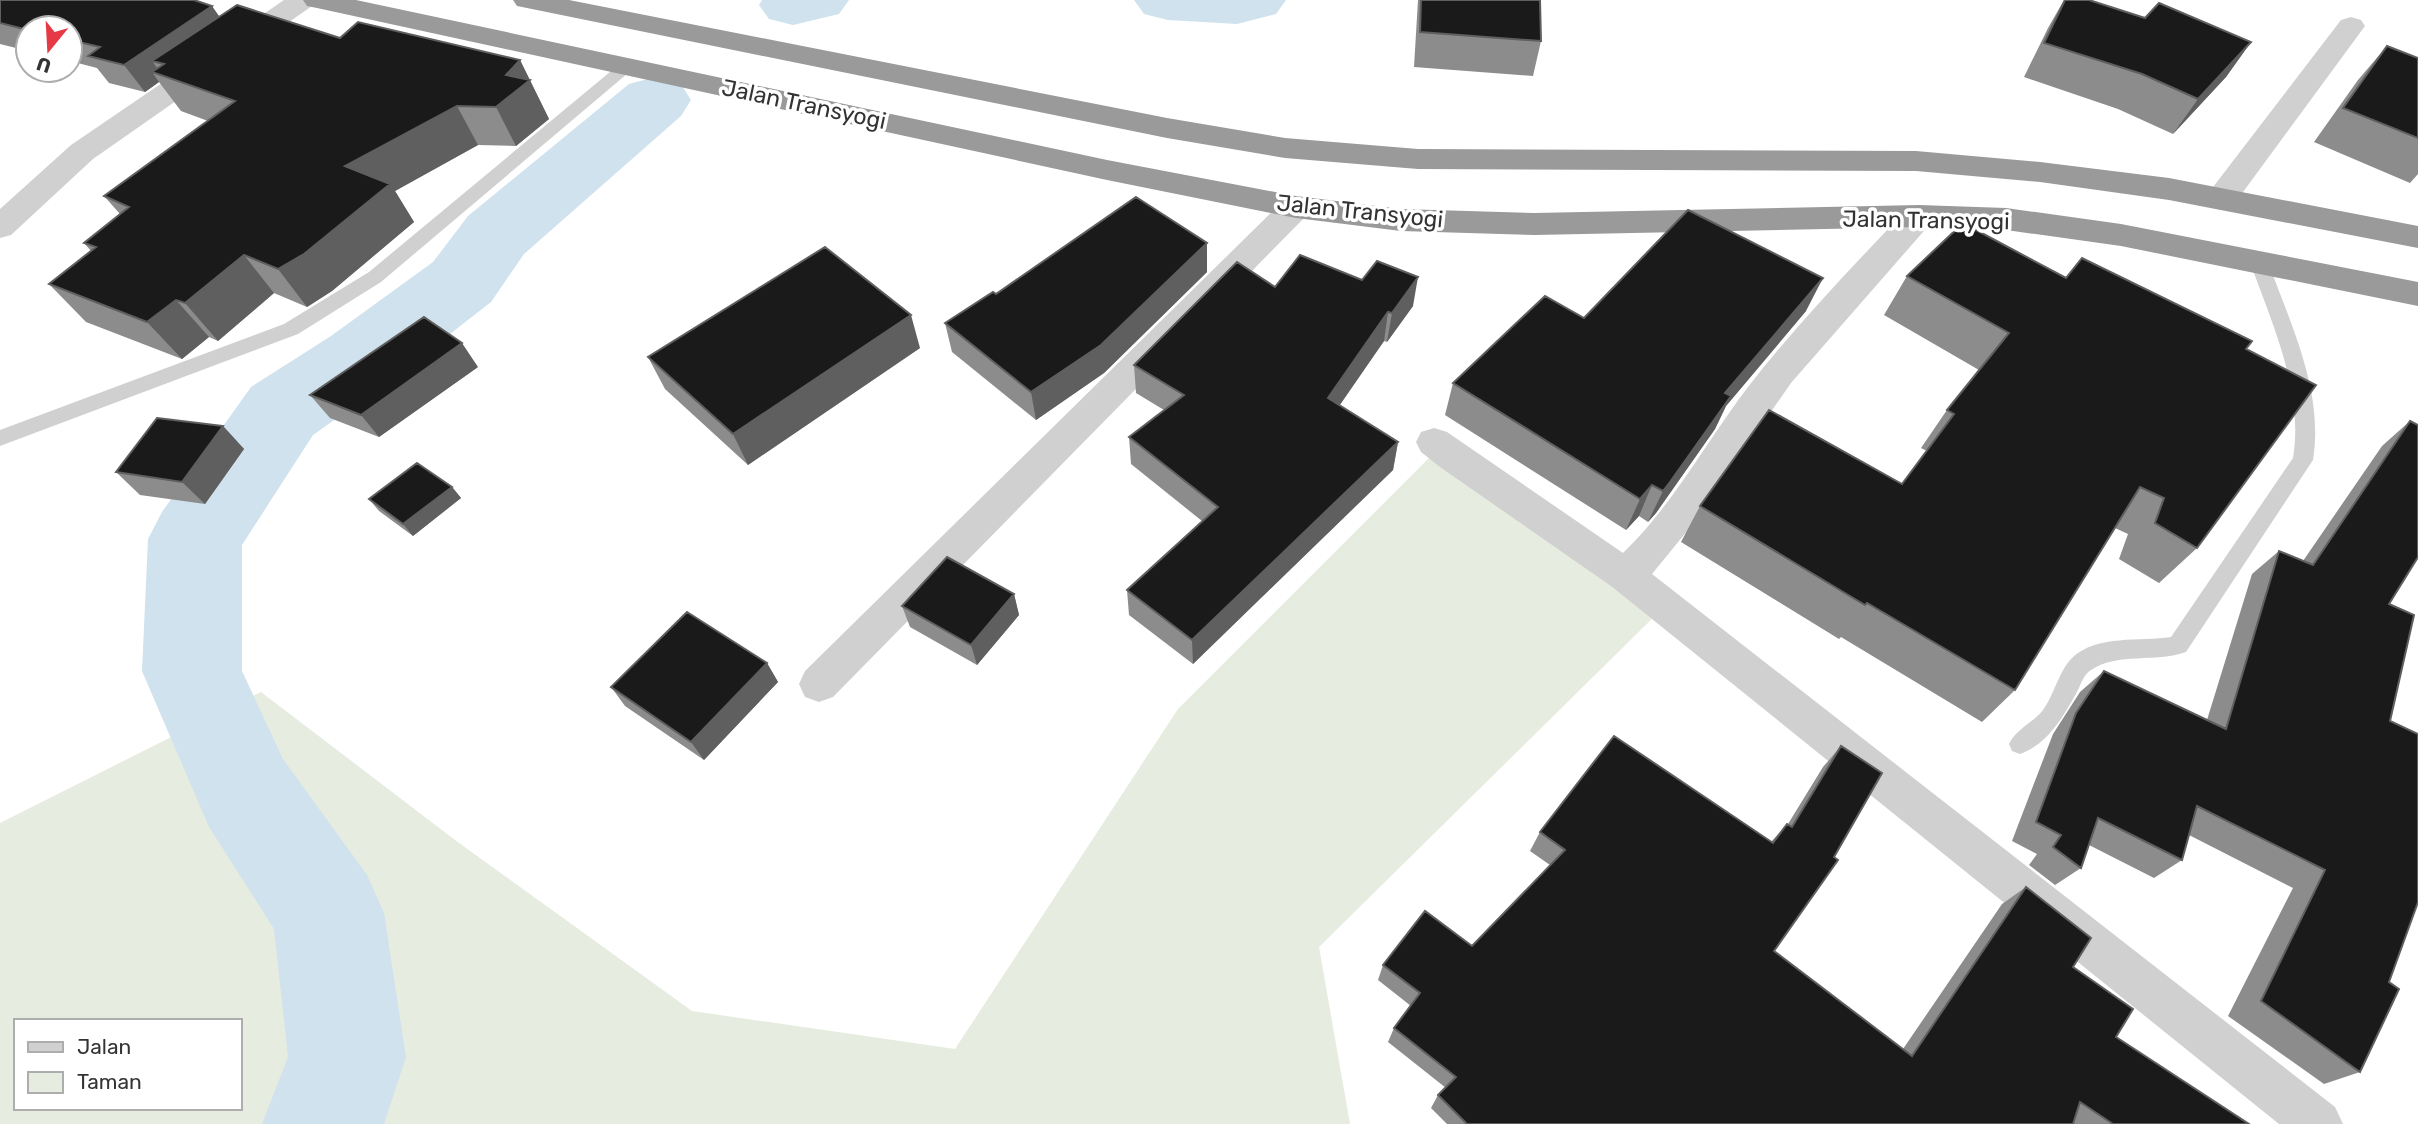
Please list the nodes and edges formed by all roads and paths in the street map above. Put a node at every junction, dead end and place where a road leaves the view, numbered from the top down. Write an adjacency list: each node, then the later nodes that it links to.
1 (302, 0): 11 (street)
2 (317, 0): 5 (highway, Jalan Transyogi)
3 (527, 0): 6 (highway, Jalan Transyogi)
4 (2351, 26): 7 (street)
5 (628, 65): 8 (highway, Jalan Transyogi); 15 (lane)
6 (1661, 159): 7 (highway, Jalan Transyogi); 10 (highway)
7 (2221, 199): 12 (highway, Jalan Transyogi)
8 (1296, 207): 10 (highway, Jalan Transyogi); 18 (street)
9 (1919, 216): 10 (highway, Jalan Transyogi); 13 (highway, Jalan Transyogi); 17 (street)
10 (1687, 219)
11 (0, 227)
12 (2418, 237)
13 (2259, 262): 14 (highway, Jalan Transyogi); 19 (lane)
14 (2418, 294)
15 (0, 438)
16 (1434, 442): 17 (street)
17 (1625, 575): 20 (street)
18 (819, 684)
19 (2021, 744)
20 (2318, 1124)

